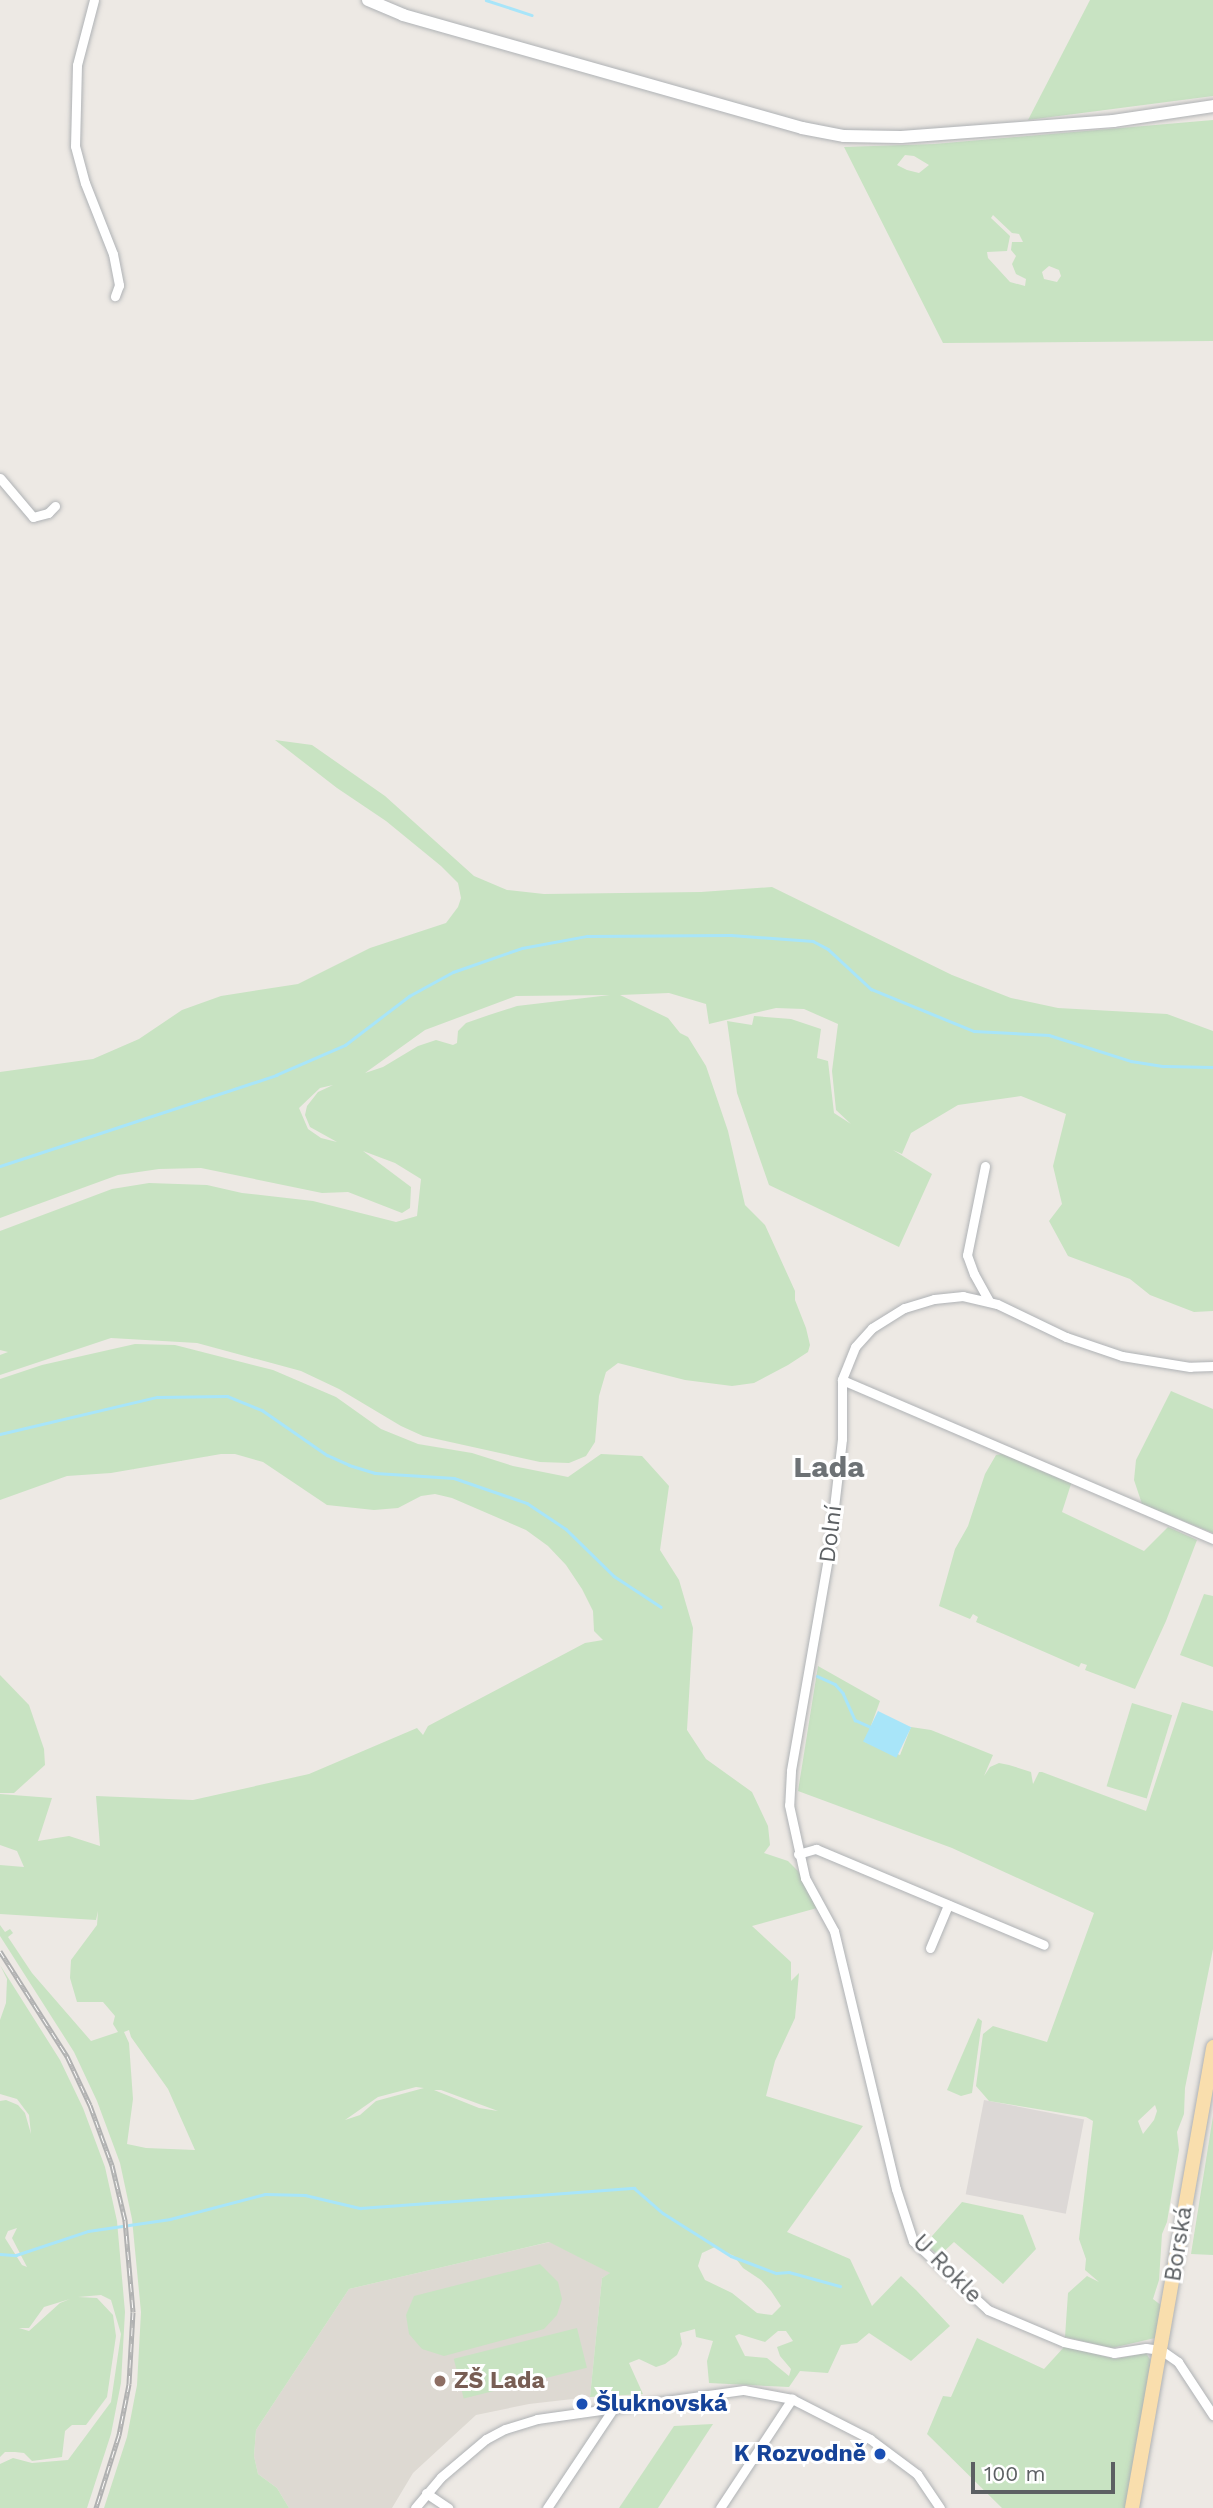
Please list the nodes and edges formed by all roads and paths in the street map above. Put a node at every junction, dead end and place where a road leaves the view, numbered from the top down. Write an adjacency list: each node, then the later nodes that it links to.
1 (94, 0): 4 (street)
2 (368, 0): 3 (street)
3 (1213, 106)
4 (115, 296)
5 (0, 478): 6 (street)
6 (55, 506)
7 (985, 1166): 8 (street)
8 (989, 1301): 9 (street, Dolní); 10 (street, Dolní)
9 (1213, 1366)
10 (842, 1380): 11 (street); 12 (street, Dolní)
11 (1213, 1539)
12 (798, 1854): 13 (street); 17 (street, Dolní)
13 (948, 1905): 14 (street); 15 (street)
14 (1044, 1945)
15 (930, 1948)
16 (1213, 2047): 18 (main road, Borská)
17 (874, 2093): 18 (street, U Rokle)
18 (1161, 2350): 21 (street); 22 (main road, Borská)
19 (792, 2399): 20 (street); 27 (street); 28 (street)
20 (613, 2409): 23 (street); 26 (street)
21 (1213, 2415)
22 (1146, 2441): 29 (main road, Borská); 30 (main road, Borská)
23 (426, 2493): 24 (street); 25 (street)
24 (415, 2508)
25 (448, 2508)
26 (547, 2508)
27 (720, 2508)
28 (940, 2508)
29 (1132, 2508)
30 (1141, 2508)

